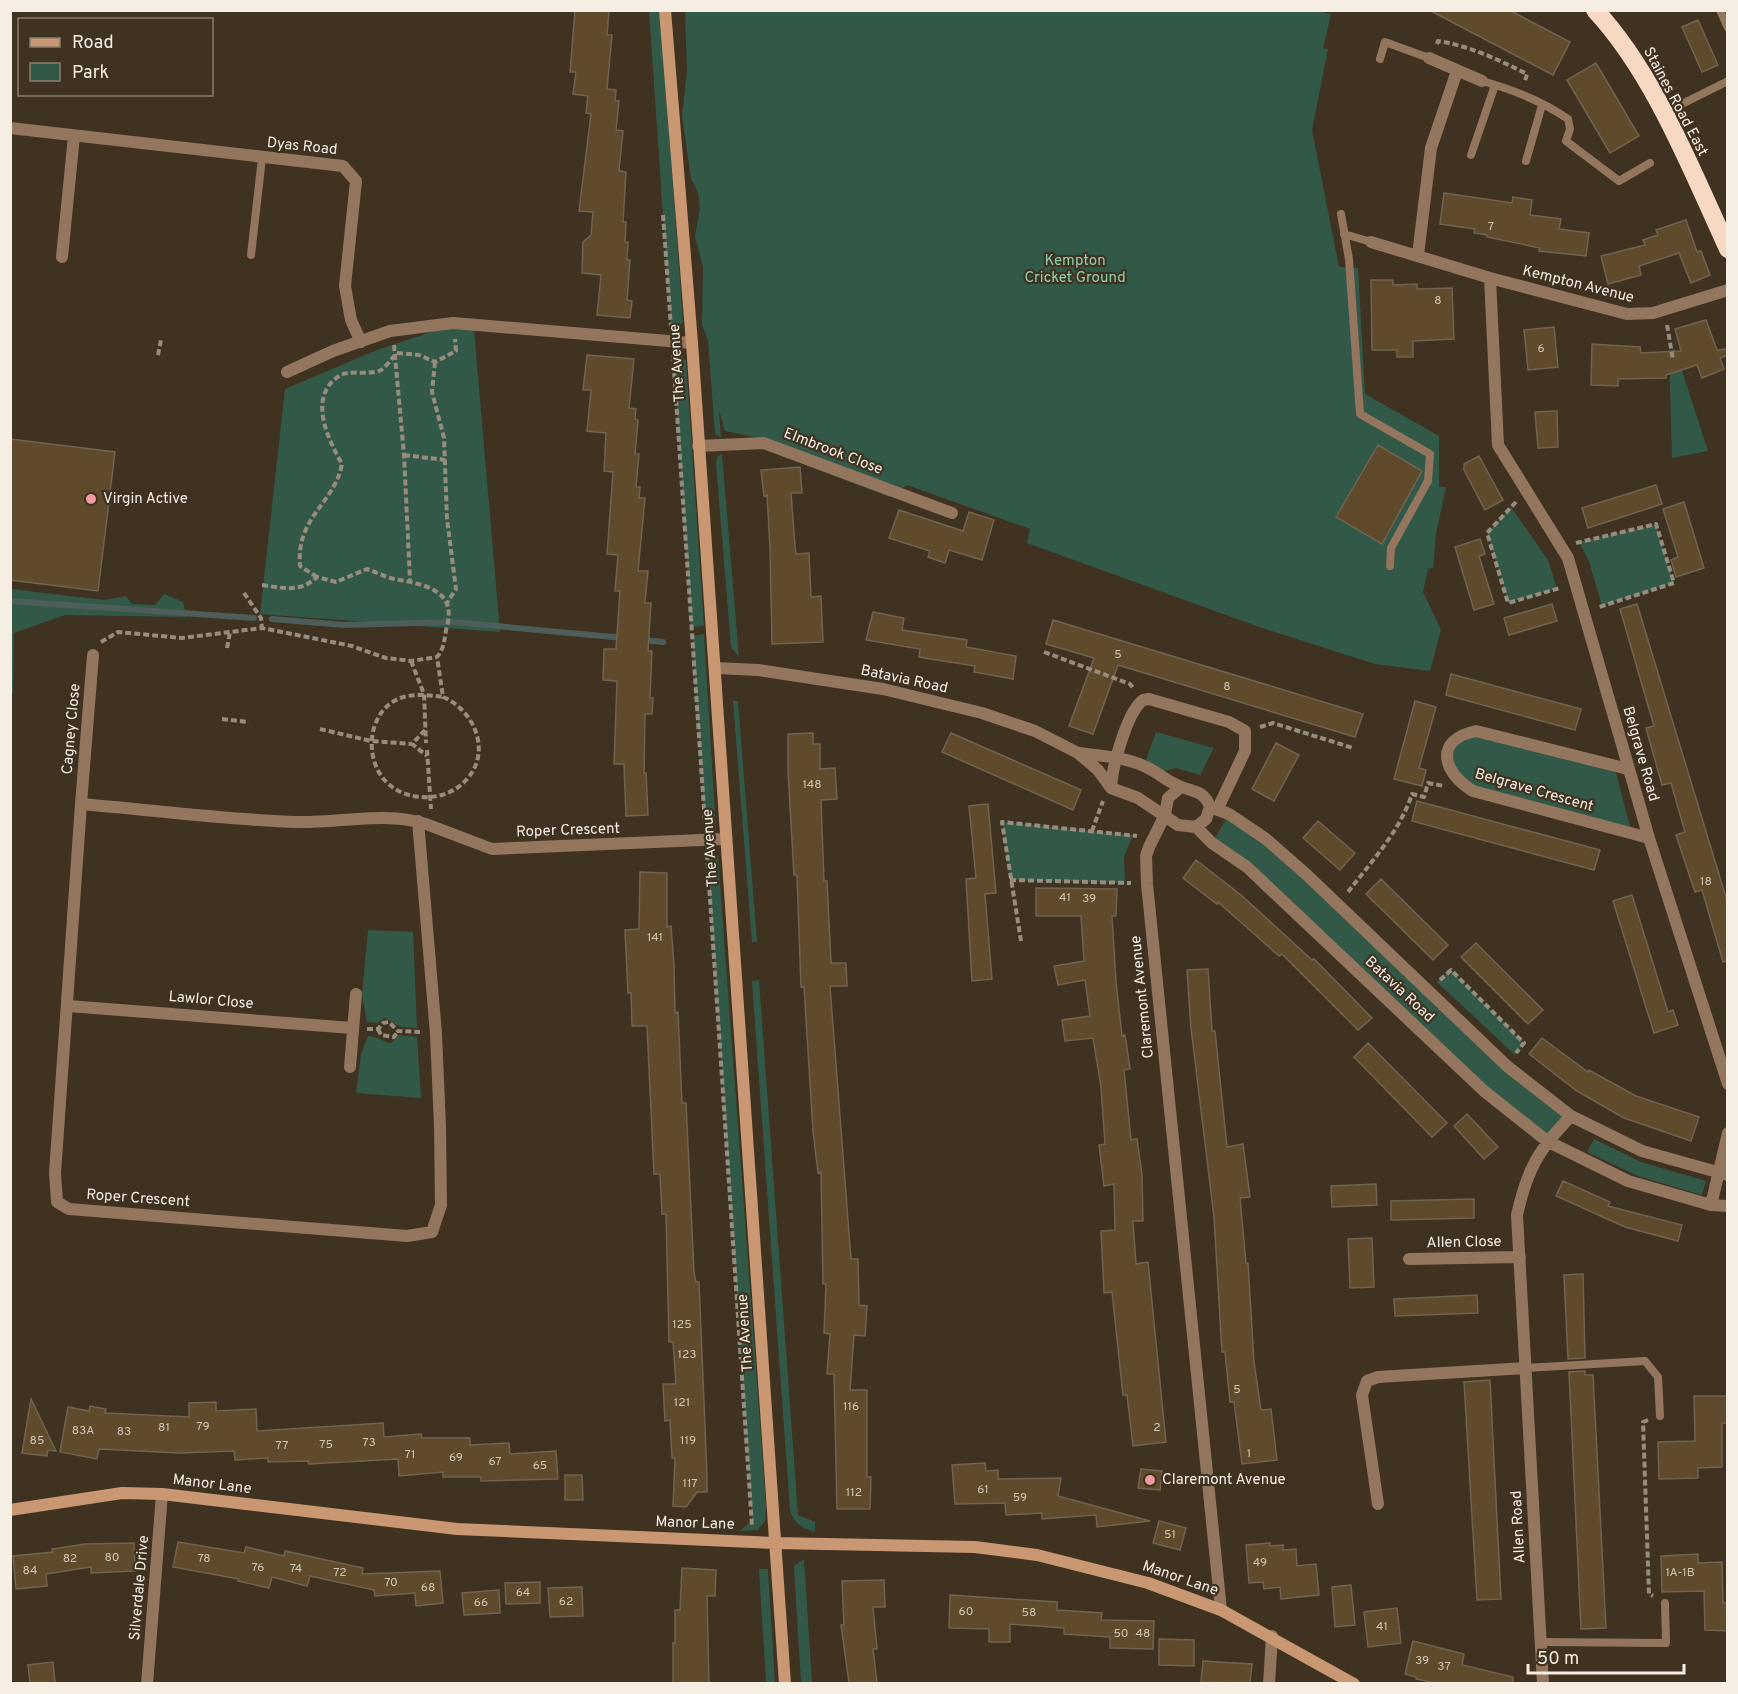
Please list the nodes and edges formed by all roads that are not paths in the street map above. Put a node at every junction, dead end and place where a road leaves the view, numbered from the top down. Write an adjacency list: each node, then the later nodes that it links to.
1 (665, 10): 29 (street, The Avenue)
2 (1595, 10): 12 (highway, Staines Road East)
3 (1720, 10): 4 (lane)
4 (1728, 28)
5 (1429, 58): 6 (lane); 7 (street)
6 (1380, 59)
7 (1457, 71): 8 (street); 24 (street)
8 (1482, 81): 10 (lane)
9 (1728, 81): 12 (lane)
10 (1495, 85): 11 (lane); 15 (lane)
11 (1542, 105): 17 (lane); 18 (lane)
12 (1663, 113): 22 (highway, Staines Road East)
13 (10, 128): 14 (street, Dyas Road)
14 (74, 136): 16 (street, Dyas Road); 25 (street)
15 (1471, 155)
16 (262, 158): 23 (lane); 28 (street, Dyas Road)
17 (1526, 161)
18 (1650, 163)
19 (1341, 214): 20 (lane)
20 (1344, 234): 21 (lane); 33 (lane)
21 (1371, 242): 24 (street, Kempton Avenue)
22 (1728, 249)
23 (251, 255)
24 (1418, 255): 26 (street, Kempton Avenue)
25 (62, 257)
26 (1490, 278): 27 (street, Kempton Avenue); 38 (street, Belgrave Road)
27 (1728, 290)
28 (361, 342): 29 (street); 30 (street)
29 (692, 344): 31 (street, The Avenue)
30 (287, 372)
31 (698, 446): 32 (street, Elmbrook Close); 35 (street, The Avenue)
32 (952, 513)
33 (1390, 566)
34 (93, 655): 41 (street, Cagney Close)
35 (715, 668): 36 (street, Batavia Road); 47 (street, The Avenue)
36 (1078, 753): 37 (street, Batavia Road); 39 (street, Batavia Road)
37 (1117, 758): 39 (street); 40 (street, Batavia Road); 42 (street)
38 (1628, 769): 46 (street, Belgrave Road); 46 (street, Belgrave Crescent)
39 (1110, 786): 43 (street, Batavia Road)
40 (1181, 787): 42 (street, Batavia Road); 43 (street)
41 (81, 804): 44 (street, Roper Crescent); 49 (street, Roper Crescent)
42 (1214, 807): 45 (street); 53 (street, Batavia Road)
43 (1165, 815): 45 (street, Batavia Road); 68 (street, Claremont Avenue)
44 (422, 823): 47 (street, Roper Crescent); 49 (street, Roper Crescent)
45 (1196, 827): 55 (street, Batavia Road)
46 (1649, 838): 52 (street, Belgrave Road)
47 (725, 839): 66 (street, The Avenue)
48 (356, 994): 50 (street)
49 (68, 1006): 50 (street, Lawlor Close)
50 (352, 1028): 51 (street)
51 (350, 1067)
52 (1728, 1084)
53 (1571, 1116): 55 (street, Allen Road); 56 (street, Batavia Road)
54 (1728, 1133): 56 (street)
55 (1547, 1141): 57 (street, Batavia Road); 59 (street, Allen Road)
56 (1723, 1175): 57 (street)
57 (1711, 1205): 58 (street, Batavia Road)
58 (1728, 1206)
59 (1520, 1257): 60 (street, Allen Close); 61 (street, Allen Road)
60 (1409, 1258)
61 (1526, 1368): 62 (lane); 64 (street); 70 (street, Allen Road)
62 (1660, 1416)
63 (162, 1494): 65 (street, Manor Lane); 66 (street, Manor Lane); 71 (street, Silverdale Drive)
64 (1378, 1504)
65 (10, 1510)
66 (776, 1543): 68 (street, Manor Lane); 72 (street, The Avenue)
67 (1665, 1603): 70 (lane)
68 (1221, 1610): 69 (street, Manor Lane)
69 (1272, 1636): 73 (street); 74 (street, Manor Lane)
70 (1541, 1642): 75 (street, Allen Road)
71 (147, 1683)
72 (785, 1683)
73 (1269, 1683)
74 (1354, 1683)
75 (1543, 1683)

